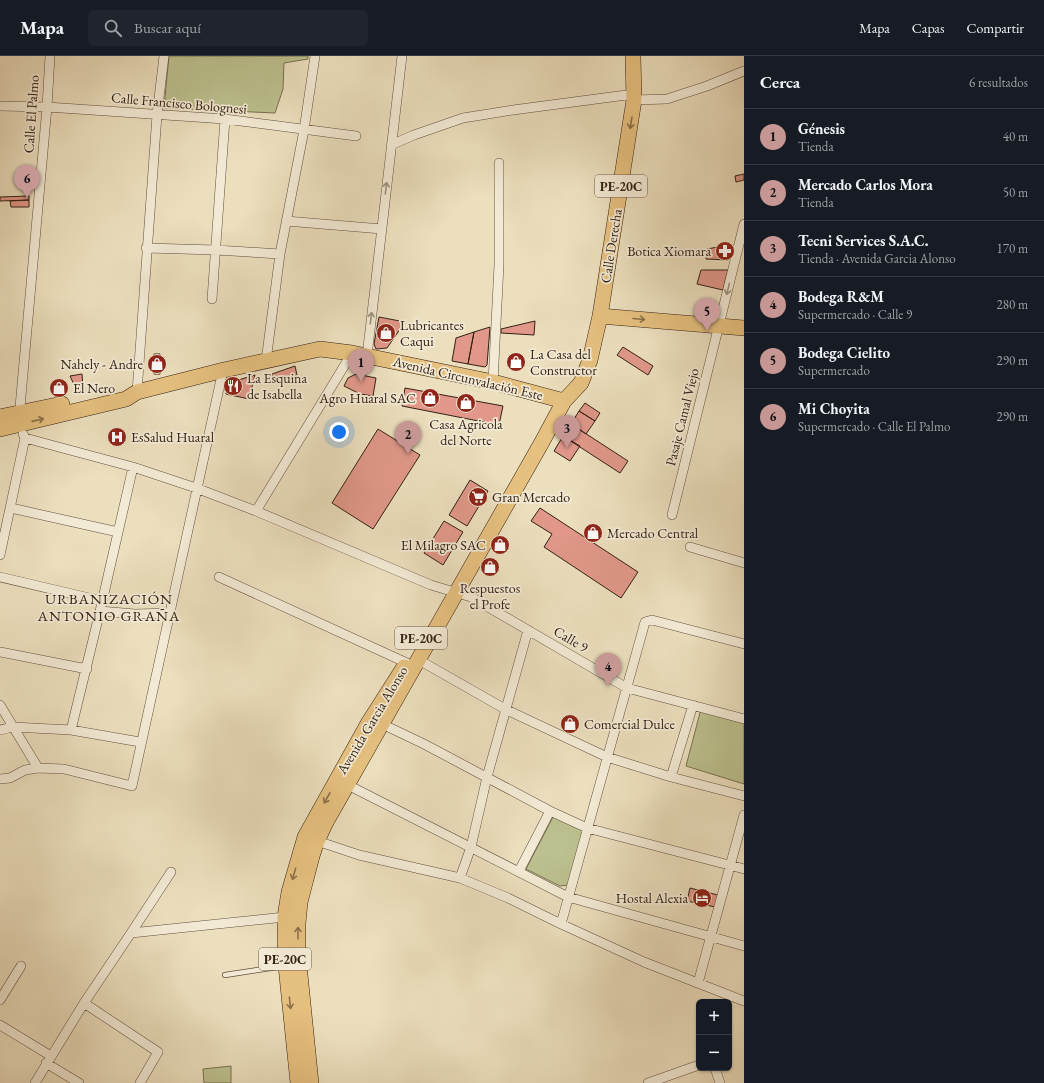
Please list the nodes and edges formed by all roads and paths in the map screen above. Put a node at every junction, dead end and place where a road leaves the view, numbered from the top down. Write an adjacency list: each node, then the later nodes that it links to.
1 (50, 56): 9 (street, Calle El Palmo)
2 (164, 56): 10 (street)
3 (315, 56): 12 (street)
4 (402, 56): 14 (street)
5 (633, 56): 7 (main road, Calle Derecha / PE-20C)
6 (744, 71): 7 (street)
7 (634, 97): 14 (street); 23 (main road, Calle Derecha / PE-20C, one-way to 23)
8 (0, 106): 9 (street, Calle Francisco Bolognesi)
9 (47, 107): 10 (street, Calle Francisco Bolognesi); 34 (street, Calle El Palmo)
10 (157, 115): 11 (street, Calle Francisco Bolognesi); 19 (street)
11 (225, 119): 12 (street, Calle Francisco Bolognesi); 20 (street)
12 (304, 130): 13 (street, Calle Francisco Bolognesi); 16 (street)
13 (356, 136)
14 (392, 145): 18 (street, one-way to 14)
15 (499, 163): 30 (street)
16 (286, 221): 18 (street); 21 (street)
17 (744, 224): 24 (street, Pasaje Camal Viejo, one-way to 24)
18 (382, 229): 27 (street, one-way to 18)
19 (146, 248): 20 (street); 31 (street)
20 (216, 250): 21 (street); 22 (street)
21 (280, 254): 28 (street)
22 (212, 299)
23 (600, 316): 24 (main road, one-way to 24); 32 (main road, Avenida Garcia Alonso / PE-20C)
24 (719, 326): 25 (main road); 40 (street, Pasaje Camal Viejo)
25 (744, 328)
26 (352, 353): 27 (main road, Avenida Circunvalación Este); 28 (main road, Avenida Circunvalación Este); 39 (street)
27 (367, 356): 30 (main road, Avenida Circunvalación Este)
28 (266, 362): 29 (main road, Avenida Circunvalación Este)
29 (223, 370): 31 (main road, Avenida Circunvalación Este); 37 (street)
30 (493, 382): 32 (main road, Avenida Circunvalación Este)
31 (137, 392): 34 (main road, Avenida Circunvalación Este)
32 (564, 401): 47 (main road, Avenida Garcia Alonso / PE-20C)
33 (0, 417): 34 (main road, Avenida Circunvalación Este)
34 (21, 425): 35 (main road, Avenida Circunvalación Este); 36 (street, Calle 9); 38 (street, Calle El Palmo)
35 (0, 429)
36 (132, 467): 37 (street, Calle 9); 41 (street)
37 (196, 488): 39 (street, Calle 9); 50 (street)
38 (11, 508): 41 (street); 43 (street, Calle El Palmo)
39 (256, 511): 47 (street, Calle 9)
40 (672, 515)
41 (118, 532): 48 (street)
42 (690, 547): 44 (street)
43 (0, 555)
44 (744, 562)
45 (0, 577): 48 (street)
46 (219, 577): 54 (street)
47 (453, 591): 51 (street, Calle 9); 54 (main road, Avenida Garcia Alonso / PE-20C)
48 (102, 601): 49 (street)
49 (100, 611): 50 (street); 55 (street)
50 (170, 613): 65 (street)
51 (528, 630): 56 (street, Calle 9); 59 (street)
52 (744, 644): 56 (street)
53 (0, 652): 55 (street)
54 (413, 661): 59 (street); 61 (main road, Avenida Garcia Alonso / PE-20C)
55 (87, 669): 64 (street)
56 (627, 688): 58 (street, Calle 9); 66 (street)
57 (0, 705): 62 (street)
58 (693, 705): 60 (street, Calle 9); 68 (street)
59 (505, 709): 66 (street); 69 (street)
60 (744, 719)
61 (376, 723): 69 (street); 71 (main road, Avenida Garcia Alonso / PE-20C)
62 (13, 727): 63 (street); 64 (street); 67 (street)
63 (0, 730)
64 (71, 730): 65 (street)
65 (140, 742): 67 (street)
66 (607, 757): 68 (street); 75 (street)
67 (38, 768): 70 (street)
68 (671, 776): 72 (street)
69 (487, 777): 73 (street); 77 (street)
70 (0, 779)
71 (343, 782): 76 (main road, Avenida Garcia Alonso / PE-20C); 77 (street)
72 (744, 796)
73 (550, 811): 75 (street); 80 (street)
74 (744, 815): 78 (street)
75 (587, 828): 78 (street); 83 (street)
76 (311, 839): 82 (street); 84 (main road, PE-20C, one-way to 84); 105 (main road, PE-20C, one-way to 76)
77 (471, 847): 80 (street); 82 (street)
78 (731, 865): 79 (street); 87 (street)
79 (744, 869)
80 (519, 871): 83 (street)
81 (171, 872): 86 (street)
82 (460, 878): 85 (street)
83 (568, 897): 85 (street); 87 (street)
84 (285, 917): 86 (street); 90 (main road, PE-20C)
85 (561, 924): 92 (street)
86 (131, 933): 95 (street)
87 (711, 937): 88 (street); 92 (street)
88 (744, 946)
89 (21, 966): 93 (street)
90 (286, 966): 91 (lane); 104 (main road, PE-20C, one-way to 104)
91 (225, 975)
92 (698, 983): 94 (street)
93 (0, 1000)
94 (744, 1001)
95 (84, 1003): 97 (street); 103 (street)
96 (0, 1025): 97 (street)
97 (49, 1059): 101 (street); 102 (street)
98 (696, 1066): 100 (street)
99 (716, 1071): 107 (street)
100 (661, 1081): 106 (street)
101 (35, 1083)
102 (79, 1083)
103 (140, 1083)
104 (298, 1083)
105 (311, 1083)
106 (648, 1083)
107 (720, 1083)

